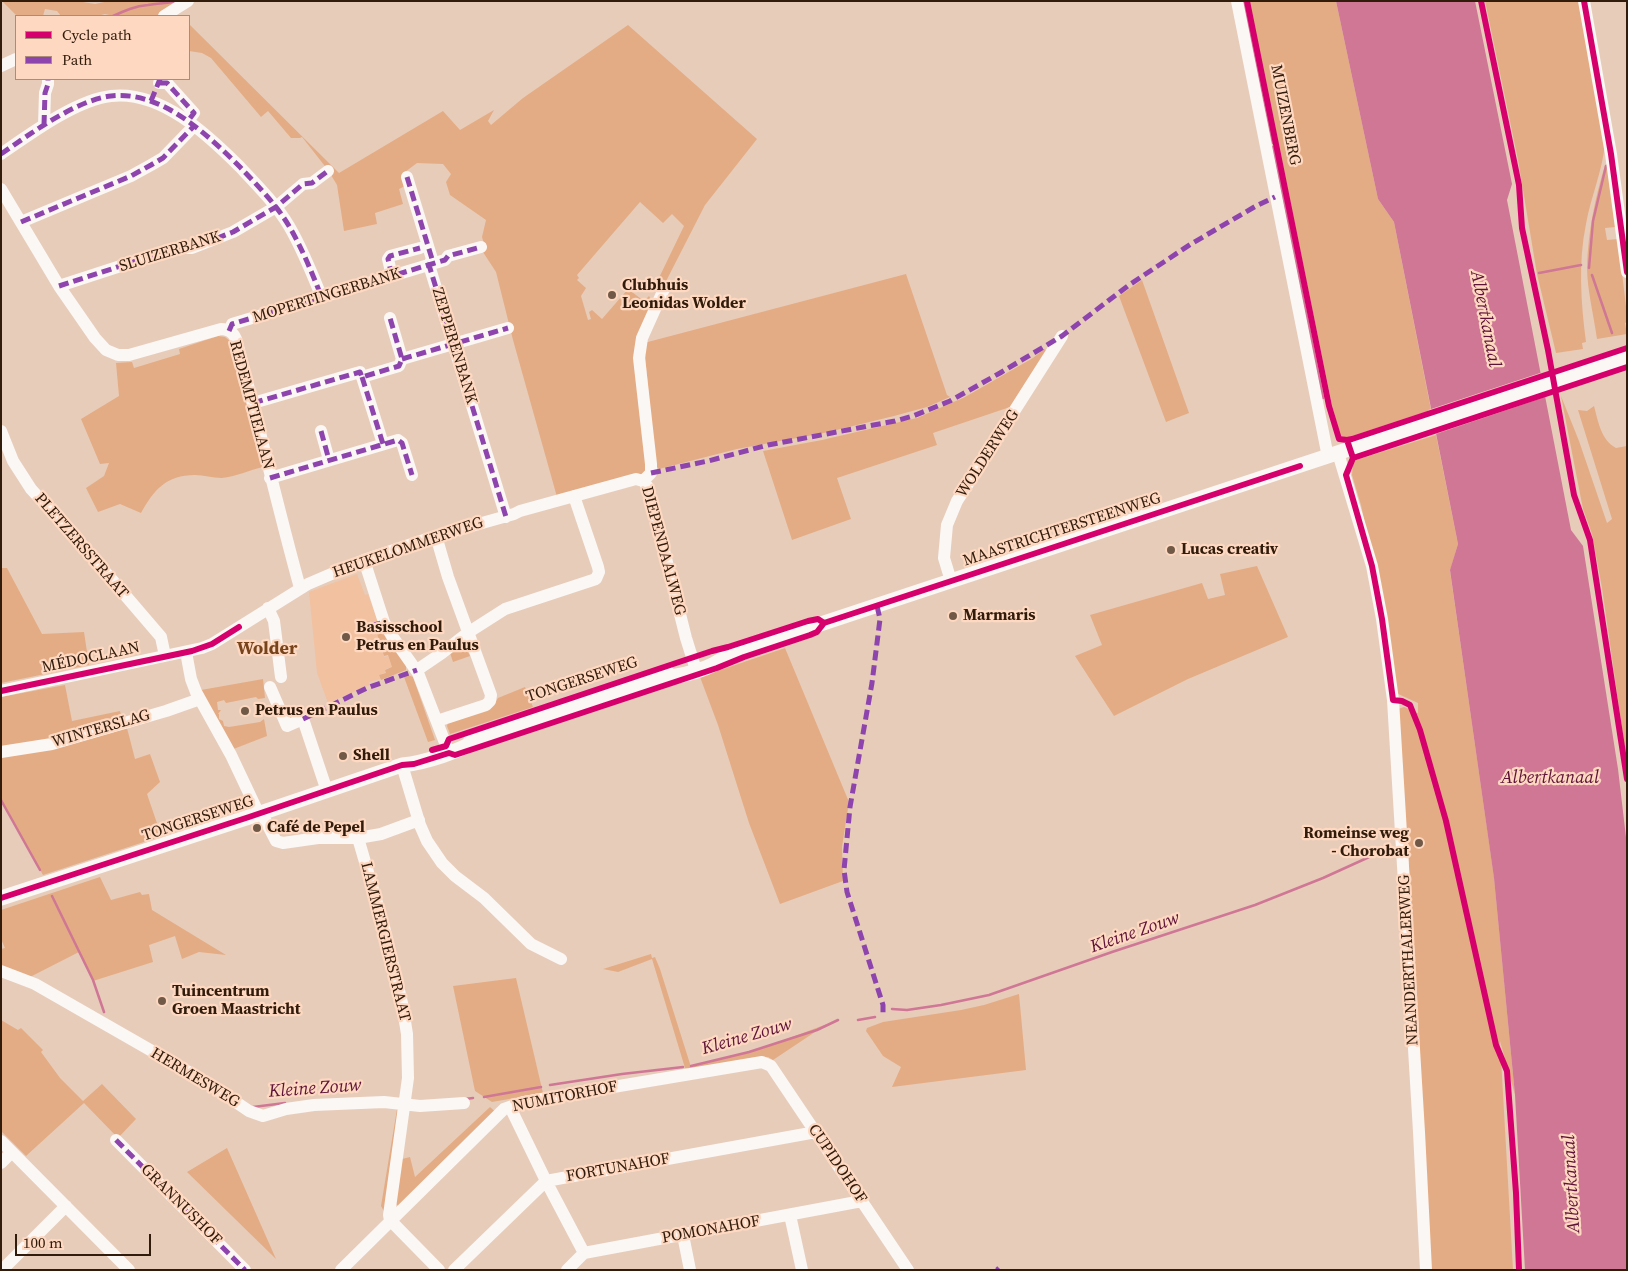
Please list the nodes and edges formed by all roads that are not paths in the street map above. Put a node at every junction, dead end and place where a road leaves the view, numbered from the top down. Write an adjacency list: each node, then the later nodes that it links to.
1 (188, 1): 4 (street)
2 (1237, 1): 38 (street, MUIZENBERG)
3 (1584, 1): 21 (street)
4 (166, 15)
5 (15, 59): 6 (street)
6 (1, 66)
7 (48, 80): 11 (street)
8 (159, 81): 9 (street); 10 (street)
9 (151, 101): 10 (street); 11 (street)
10 (191, 124): 16 (street); 17 (street)
11 (44, 126): 12 (street)
12 (1, 154)
13 (328, 171): 16 (street, SLUIZERBANK)
14 (407, 177): 20 (street, ZEPPERENBANK)
15 (1, 189): 17 (street, REDEMPTIELAAN)
16 (276, 207): 23 (street, SLUIZERBANK); 25 (street)
17 (21, 222): 23 (street, REDEMPTIELAAN)
18 (482, 247): 20 (street, MOPERTINGERBANK)
19 (420, 248): 22 (street)
20 (429, 265): 22 (street, MOPERTINGERBANK); 30 (street, ZEPPERENBANK)
21 (1627, 272)
22 (392, 276): 25 (street, MOPERTINGERBANK)
23 (59, 286): 28 (street, REDEMPTIELAAN)
24 (664, 290): 43 (street, DIEPENDAALWEG)
25 (322, 298): 28 (street, MOPERTINGERBANK)
26 (390, 318): 31 (street)
27 (508, 328): 30 (street)
28 (229, 331): 34 (street, REDEMPTIELAAN)
29 (1062, 336): 48 (street, WOLDERWEG)
30 (453, 345): 31 (street); 45 (street, ZEPPERENBANK)
31 (402, 359): 33 (street)
32 (1622, 359): 38 (main road, MAASTRICHTERSTEENWEG)
33 (362, 377): 34 (street); 37 (street)
34 (253, 403): 42 (street, REDEMPTIELAAN)
35 (1, 431): 53 (street, PLETZERSSTRAAT)
36 (321, 431): 39 (street)
37 (383, 444): 39 (street); 40 (street)
38 (1333, 455): 41 (street, MUIZENBERG); 48 (main road, MAASTRICHTERSTEENWEG)
39 (329, 460): 42 (street)
40 (412, 475)
41 (1346, 475): 97 (street, NEANDERTHALERWEG)
42 (270, 478): 49 (street, REDEMPTIELAAN)
43 (643, 480): 44 (street, HEUKELOMMERWEG); 54 (street, DIEPENDAALWEG)
44 (574, 496): 45 (street, HEUKELOMMERWEG); 51 (street)
45 (506, 517): 46 (street, HEUKELOMMERWEG)
46 (436, 536): 47 (street, HEUKELOMMERWEG); 51 (street)
47 (364, 560): 49 (street, HEUKELOMMERWEG); 55 (street)
48 (951, 581): 54 (main road, MAASTRICHTERSTEENWEG)
49 (300, 588): 50 (street, HEUKELOMMERWEG)
50 (268, 608): 52 (street, HEUKELOMMERWEG); 56 (street)
51 (469, 632): 55 (street); 60 (street)
52 (186, 652): 53 (street, MÉDOCLAAN); 59 (street)
53 (165, 656): 58 (street, MÉDOCLAAN)
54 (694, 666): 61 (main road, TONGERSEWEG)
55 (417, 670): 60 (street)
56 (281, 677)
57 (270, 686): 64 (street)
58 (1, 691)
59 (200, 699): 62 (street, WINTERSLAG); 65 (street)
60 (436, 721): 61 (street)
61 (447, 749): 63 (main road, TONGERSEWEG)
62 (1, 752)
63 (402, 765): 64 (main road, TONGERSEWEG); 66 (street)
64 (327, 791): 65 (main road, TONGERSEWEG)
65 (260, 813): 67 (street); 68 (main road, TONGERSEWEG)
66 (419, 820): 67 (street); 69 (street)
67 (358, 838): 72 (street, LAMMERGIERSTRAAT)
68 (1, 898)
69 (561, 959)
70 (1, 971): 72 (street, HERMESWEG)
71 (762, 1062): 74 (street, NUMITORHOF); 75 (street, CUPIDOHOF)
72 (405, 1104): 73 (street, HERMESWEG); 84 (street, LAMMERGIERSTRAAT)
73 (464, 1104)
74 (510, 1107): 80 (street); 84 (street, NUMITORHOF)
75 (816, 1132): 80 (street, FORTUNAHOF); 81 (street, CUPIDOHOF)
76 (116, 1140): 89 (street, GRANNUSHOF)
77 (1, 1141): 78 (street)
78 (12, 1152): 79 (street); 82 (street)
79 (1, 1163)
80 (546, 1180): 86 (street); 92 (street, FORTUNAHOF)
81 (862, 1201): 83 (street, POMONAHOF); 96 (street, CUPIDOHOF)
82 (66, 1206): 87 (street); 88 (street)
83 (790, 1215): 85 (street, POMONAHOF); 95 (street)
84 (390, 1220): 90 (street, NUMITORHOF); 91 (street)
85 (683, 1235): 86 (street, POMONAHOF); 94 (street)
86 (584, 1253): 93 (street)
87 (123, 1268)
88 (2, 1270)
89 (246, 1270)
90 (341, 1270)
91 (439, 1270)
92 (454, 1270)
93 (567, 1270)
94 (690, 1270)
95 (802, 1270)
96 (908, 1270)
97 (1426, 1270)

